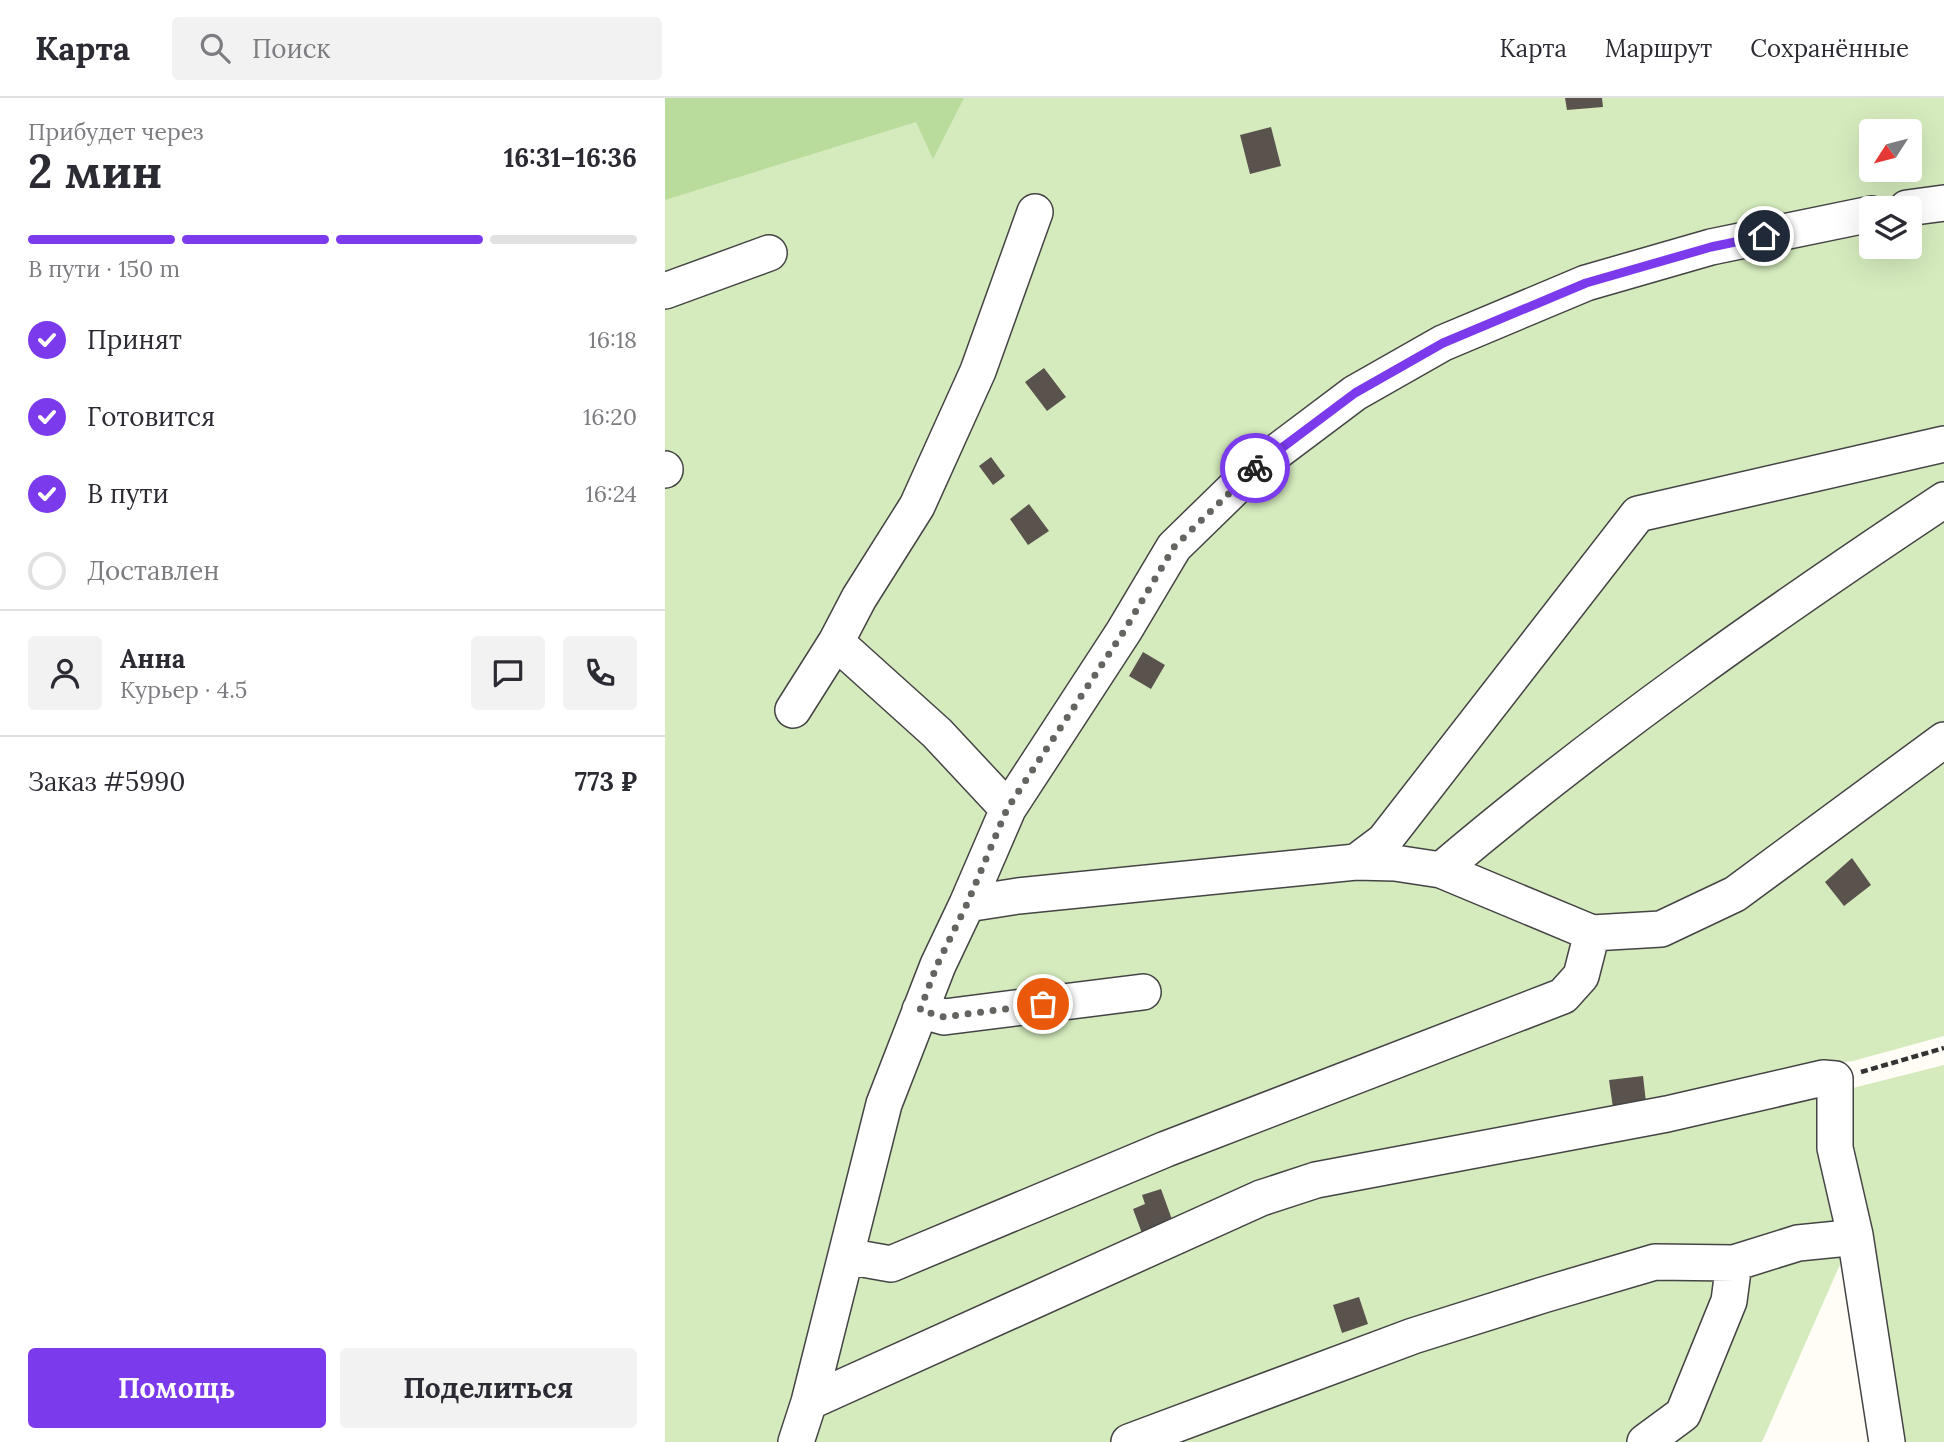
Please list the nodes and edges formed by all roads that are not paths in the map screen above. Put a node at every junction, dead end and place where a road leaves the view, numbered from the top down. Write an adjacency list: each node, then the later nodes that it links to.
1 (1944, 203): 2 (lane)
2 (1922, 206)
3 (1035, 212): 9 (lane)
4 (1859, 216): 12 (lane)
5 (769, 253): 6 (lane)
6 (665, 291)
7 (1944, 444): 13 (lane)
8 (1944, 500): 14 (lane)
9 (836, 642): 10 (lane); 12 (lane)
10 (793, 710)
11 (1944, 740): 16 (lane)
12 (1007, 809): 15 (lane)
13 (1356, 862): 14 (lane); 15 (lane)
14 (1441, 870): 16 (lane)
15 (967, 904): 18 (lane)
16 (1593, 933): 20 (lane)
17 (1143, 992): 18 (lane)
18 (920, 1010): 20 (lane)
19 (1855, 1235): 21 (lane); 22 (lane); 26 (lane)
20 (846, 1256): 22 (lane)
21 (1734, 1263): 24 (lane); 25 (lane)
22 (809, 1402): 23 (lane)
23 (796, 1442)
24 (1129, 1442)
25 (1645, 1442)
26 (1887, 1442)

